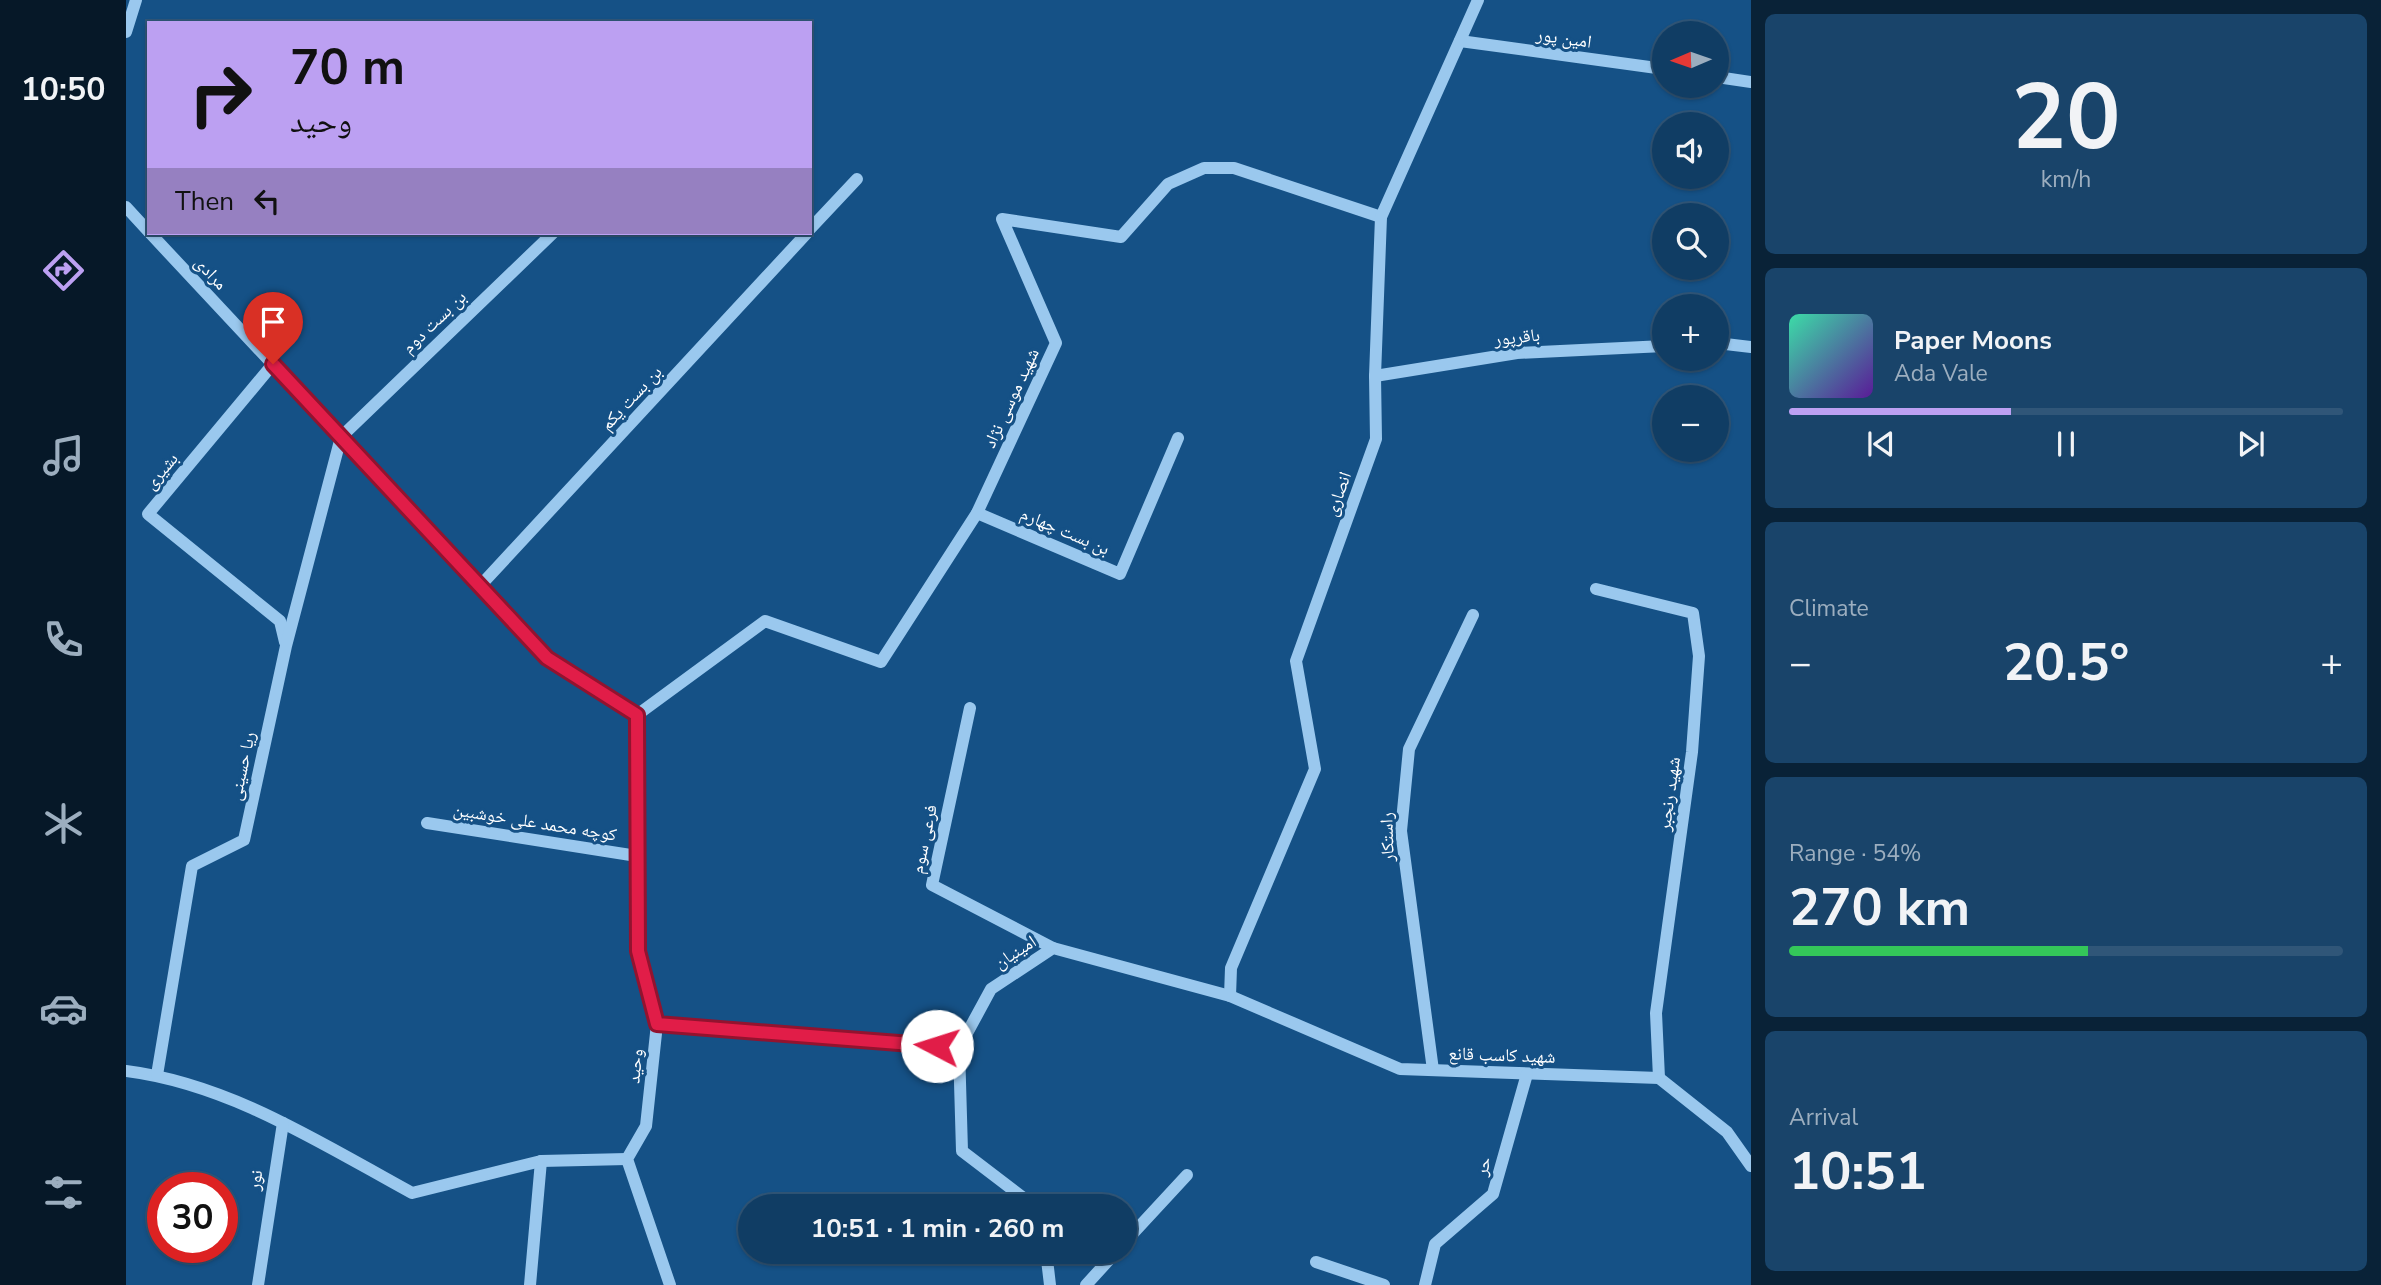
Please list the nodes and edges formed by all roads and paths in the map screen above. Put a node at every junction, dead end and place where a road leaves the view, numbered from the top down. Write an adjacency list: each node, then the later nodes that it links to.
1 (136, 0): 3 (street)
2 (1478, 0): 4 (street, انصاری)
3 (126, 32)
4 (1460, 41): 5 (street, امین پور); 10 (street, انصاری)
5 (1652, 67)
6 (1729, 79): 7 (street)
7 (1751, 82)
8 (857, 179): 11 (street, بن بست یکم)
9 (126, 207): 12 (street, مرادی)
10 (1381, 217): 20 (street, انصاری); 23 (street, شهید موسی نژاد)
11 (812, 228)
12 (147, 230)
13 (152, 235): 19 (street, مرادی)
14 (551, 235): 21 (street, بن بست دوم)
15 (805, 235): 24 (street, بن بست یکم)
16 (1729, 344): 18 (street)
17 (1652, 347): 20 (street, باقرپور)
18 (1751, 347)
19 (273, 364): 21 (street, مرادی); 27 (street, بشیری)
20 (1375, 376): 33 (street, انصاری)
21 (341, 437): 24 (street, مرادی); 27 (street, ریا حسینی)
22 (1178, 438): 23 (street, بن بست چهارم)
23 (977, 513): 29 (street, شهید موسی نژاد)
24 (480, 586): 29 (street, مرادی)
25 (1596, 589): 40 (street, شهید رنجبر)
26 (1473, 615): 36 (street, راستکار)
27 (286, 646): 39 (street, ریا حسینی)
28 (970, 708): 32 (street, فرعی سوم)
29 (637, 715): 31 (street, وحید)
30 (427, 823): 31 (street, کوچه محمد علی خوشبین)
31 (637, 856): 34 (street, وحید)
32 (1053, 948): 33 (street, امینیان); 35 (street, امینیان)
33 (1230, 996): 36 (street, شهید کاسب قانع)
34 (657, 1024): 35 (street); 42 (street, وحید)
35 (959, 1048): 46 (street)
36 (1433, 1070): 38 (street, شهید کاسب قانع)
37 (126, 1071): 39 (street)
38 (1527, 1073): 40 (street, شهید کاسب قانع); 57 (street, حر)
39 (157, 1075): 41 (street)
40 (1659, 1078): 44 (street)
41 (283, 1123): 43 (street); 51 (street, نور)
42 (627, 1159): 43 (street); 53 (street)
43 (541, 1161): 52 (street)
44 (1751, 1166)
45 (1186, 1175): 47 (street)
46 (1018, 1194)
47 (1137, 1229)
48 (1316, 1262): 56 (street)
49 (1048, 1264): 54 (street)
50 (1105, 1264): 55 (street)
51 (258, 1285)
52 (530, 1285)
53 (670, 1285)
54 (1050, 1285)
55 (1086, 1285)
56 (1384, 1285)
57 (1425, 1285)

